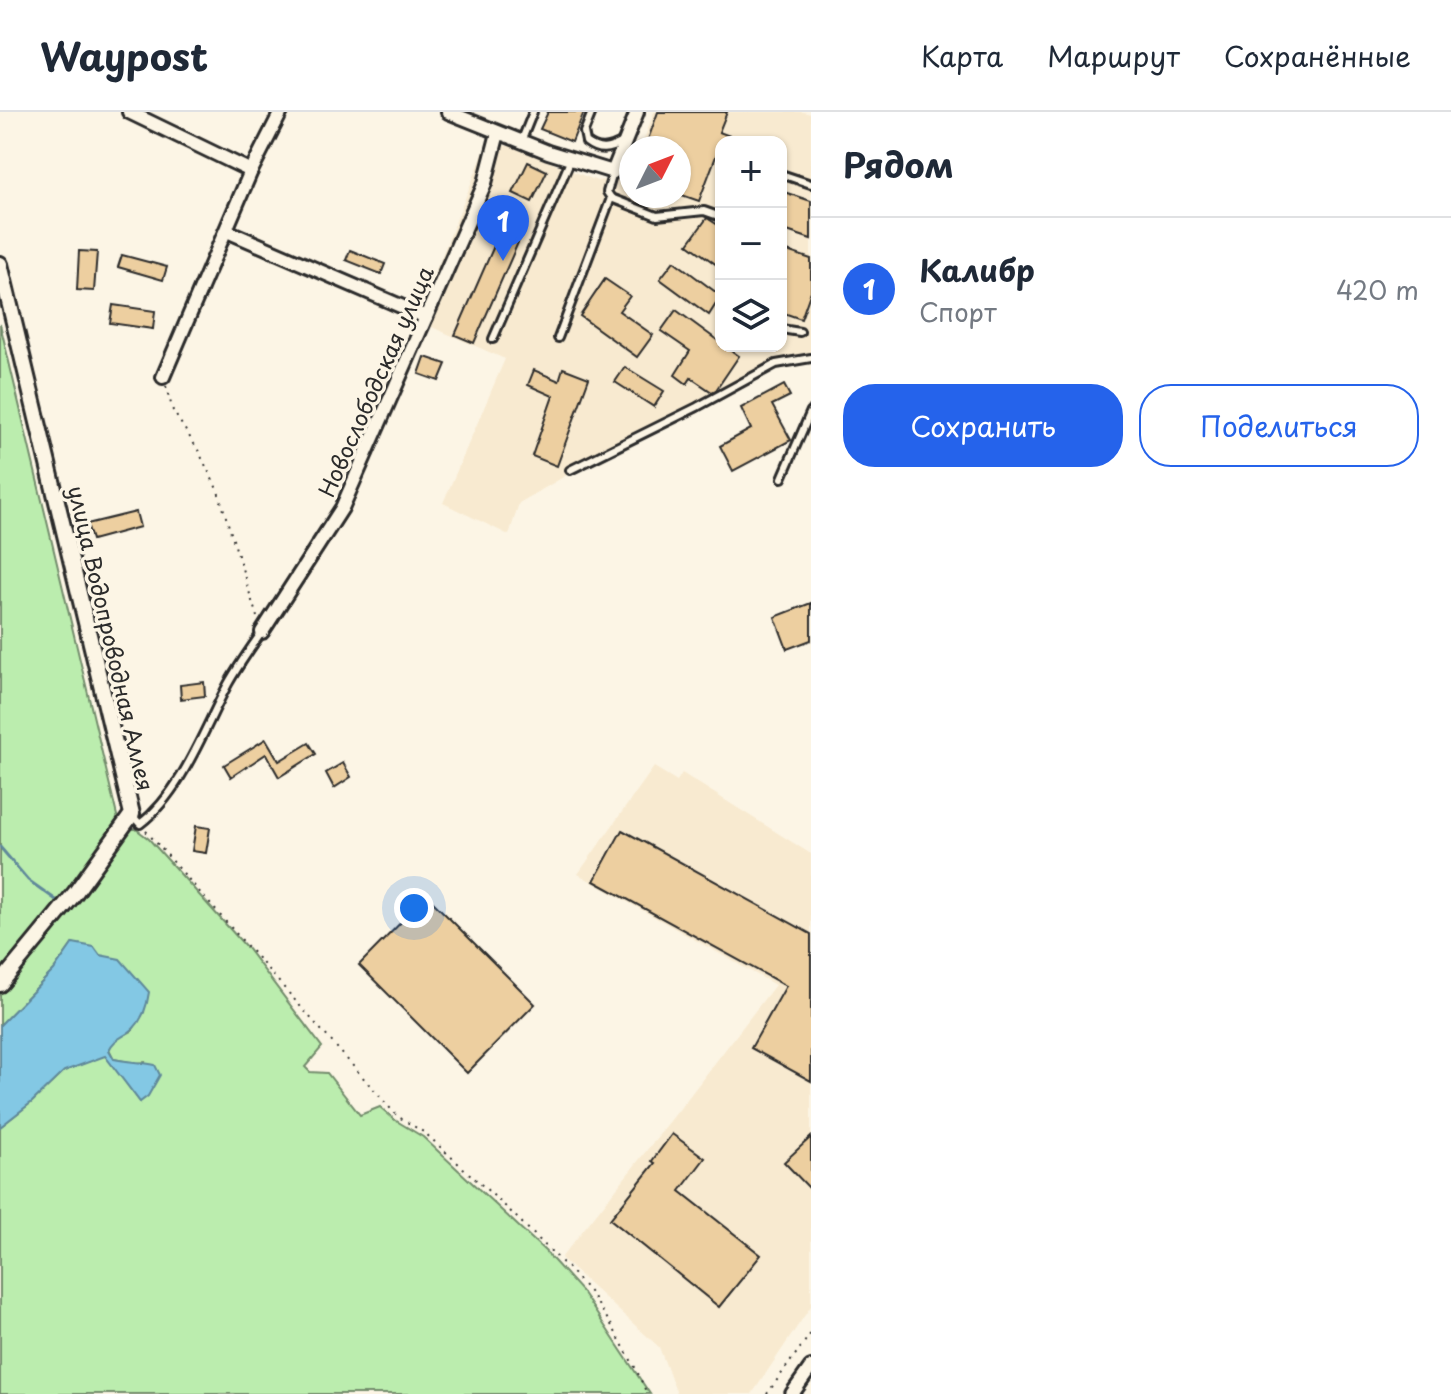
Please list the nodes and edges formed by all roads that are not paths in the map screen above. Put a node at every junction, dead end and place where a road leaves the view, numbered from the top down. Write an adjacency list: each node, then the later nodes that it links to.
1 (129, 112): 13 (street)
2 (533, 112): 9 (lane)
3 (592, 112): 10 (lane)
4 (637, 112): 8 (street)
5 (279, 113): 13 (street)
6 (451, 113): 7 (street)
7 (498, 133): 9 (street); 21 (street, Новослободская улица)
8 (628, 136)
9 (521, 142): 12 (street)
10 (619, 144)
11 (619, 158): 14 (street)
12 (571, 159): 14 (street); 25 (lane)
13 (251, 171): 19 (street)
14 (613, 172): 17 (lane)
15 (787, 176): 16 (lane)
16 (811, 184)
17 (611, 198): 18 (lane); 24 (lane)
18 (715, 215)
19 (227, 231): 21 (street); 27 (street)
20 (0, 264): 32 (street, улица Водопроводная Аллея)
21 (426, 317): 31 (street, Новослободская улица)
22 (787, 330): 23 (lane)
23 (800, 332)
24 (558, 338)
25 (493, 339)
26 (811, 358): 29 (lane)
27 (163, 377)
28 (811, 411): 30 (lane)
29 (570, 470)
30 (782, 478)
31 (262, 632): 32 (lane)
32 (136, 819): 33 (street, улица Водопроводная Аллея)
33 (0, 984)
34 (811, 1367): 35 (street)
35 (792, 1394)

